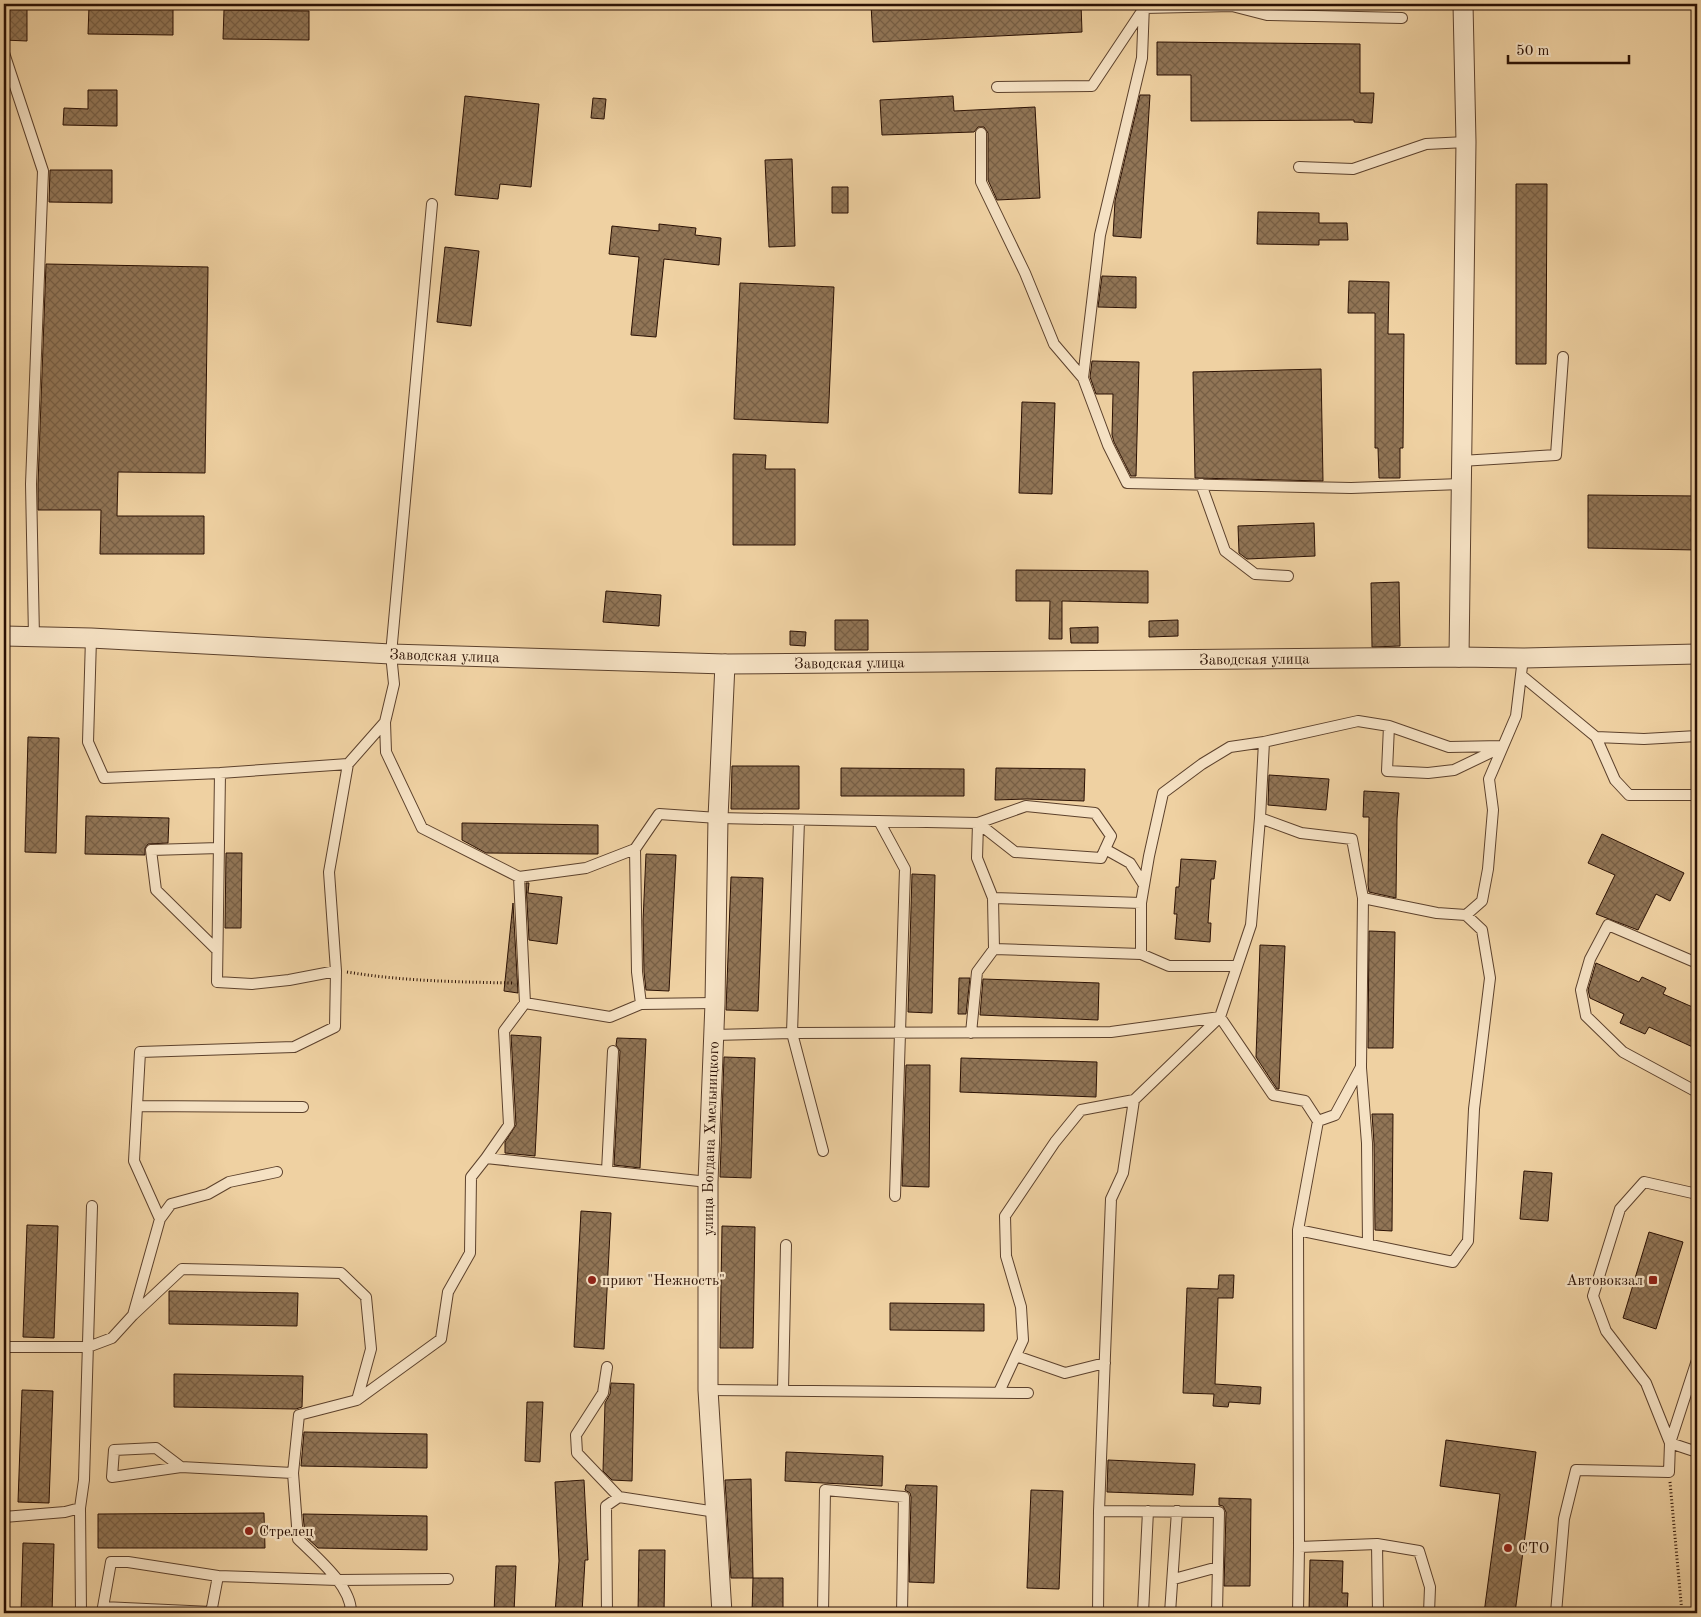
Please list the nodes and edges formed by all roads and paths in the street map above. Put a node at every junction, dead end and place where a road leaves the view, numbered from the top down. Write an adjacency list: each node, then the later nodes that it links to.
1 (1463, 4): 8 (street)
2 (1232, 5): 3 (lane); 4 (lane)
3 (1144, 6): 6 (lane); 12 (lane)
4 (1402, 18)
5 (4, 53): 18 (lane)
6 (997, 87)
7 (981, 134): 12 (lane)
8 (1466, 142): 9 (lane); 13 (street)
9 (1300, 167)
10 (432, 204): 20 (lane)
11 (1563, 357): 13 (lane)
12 (1083, 378): 14 (lane)
13 (1461, 461): 15 (street)
14 (1201, 484): 15 (lane); 16 (lane)
15 (1461, 484): 22 (street)
16 (1288, 576)
17 (4, 636): 18 (street, Заводская улица)
18 (34, 637): 19 (street, Заводская улица)
19 (91, 638): 20 (street, Заводская улица); 32 (lane)
20 (391, 654): 23 (street, Заводская улица); 25 (lane)
21 (1697, 654): 24 (street, Заводская улица)
22 (1459, 656): 23 (street, Заводская улица); 24 (street, Заводская улица)
23 (725, 664): 34 (street, улица Богдана Хмельницкого)
24 (1522, 666): 28 (lane); 30 (lane)
25 (385, 722): 31 (lane); 42 (lane)
26 (1389, 726): 29 (lane); 30 (lane); 30 (lane)
27 (1697, 736): 28 (lane)
28 (1596, 738): 33 (lane)
29 (1264, 742): 35 (lane); 43 (lane)
30 (1503, 746): 47 (lane)
31 (348, 764): 32 (lane); 53 (lane)
32 (220, 773): 39 (lane)
33 (1697, 795)
34 (718, 818): 36 (lane); 40 (lane); 56 (street, улица Богдана Хмельницкого)
35 (1260, 818): 45 (lane); 52 (lane)
36 (799, 820): 37 (lane); 60 (lane)
37 (879, 821): 38 (lane); 61 (lane)
38 (978, 823): 41 (lane); 41 (lane); 44 (lane)
39 (219, 848): 49 (lane); 49 (lane)
40 (634, 849): 42 (lane); 57 (lane)
41 (1105, 849): 43 (lane)
42 (518, 876): 54 (lane)
43 (1144, 885): 46 (lane)
44 (993, 898): 46 (lane); 48 (lane)
45 (1363, 898): 47 (lane); 64 (lane)
46 (1141, 903): 50 (lane)
47 (1466, 915): 80 (lane)
48 (994, 949): 50 (lane); 59 (lane)
49 (217, 950): 53 (lane)
50 (1141, 954): 52 (lane)
51 (1697, 963): 65 (lane)
52 (1237, 966): 58 (lane)
53 (336, 970): 54 (path); 67 (lane)
54 (524, 984): 55 (lane)
55 (525, 1003): 57 (lane); 71 (lane)
56 (715, 1003): 57 (lane); 62 (street, улица Богдана Хмельницкого)
57 (640, 1004)
58 (1220, 1017): 59 (lane); 66 (lane); 69 (lane)
59 (971, 1032): 61 (lane)
60 (792, 1033): 61 (lane); 62 (lane); 70 (lane)
61 (899, 1033): 76 (lane)
62 (714, 1035): 74 (street, улица Богдана Хмельницкого)
63 (613, 1051): 72 (lane)
64 (1361, 1067): 69 (lane); 80 (lane)
65 (1697, 1092)
66 (1134, 1100): 85 (lane); 87 (lane)
67 (137, 1106): 68 (lane); 78 (lane)
68 (303, 1107)
69 (1318, 1121): 79 (lane)
70 (823, 1151)
71 (486, 1158): 72 (lane); 93 (lane)
72 (607, 1171): 74 (lane)
73 (277, 1172): 78 (lane)
74 (708, 1182): 89 (street, улица Богдана Хмельницкого)
75 (1697, 1194): 94 (lane)
76 (895, 1196)
77 (92, 1206): 84 (lane)
78 (160, 1219): 82 (lane)
79 (1298, 1230): 80 (lane); 107 (lane)
80 (1368, 1244)
81 (786, 1245): 90 (lane)
82 (133, 1315): 84 (lane); 93 (lane)
83 (4, 1347): 84 (lane)
84 (88, 1347): 100 (lane)
85 (1016, 1356): 87 (lane); 91 (lane)
86 (1697, 1360): 94 (lane)
87 (1105, 1363): 101 (lane)
88 (607, 1367): 99 (lane)
89 (708, 1390): 90 (lane); 103 (street, улица Богдана Хмельницкого)
90 (783, 1390): 91 (lane)
91 (999, 1392): 92 (lane)
92 (1028, 1393)
93 (357, 1400): 98 (lane)
94 (1670, 1443): 95 (lane); 97 (lane)
95 (1697, 1452)
96 (181, 1467): 96 (lane); 98 (lane)
97 (1669, 1472): 128 (lane); 129 (path)
98 (293, 1474): 112 (lane)
99 (619, 1497): 103 (lane); 117 (lane)
100 (80, 1508): 105 (lane); 114 (lane)
101 (1099, 1510): 102 (lane); 121 (lane)
102 (1148, 1511): 104 (lane); 122 (lane)
103 (716, 1512): 118 (street, улица Богдана Хмельницкого)
104 (1177, 1512): 108 (lane); 111 (lane)
105 (4, 1517)
106 (1377, 1544): 107 (lane); 126 (lane); 127 (lane)
107 (1299, 1547): 125 (lane)
108 (1218, 1567): 111 (lane); 124 (lane)
109 (218, 1576): 112 (lane); 113 (lane); 115 (lane)
110 (448, 1579): 112 (lane)
111 (1174, 1579): 123 (lane)
112 (338, 1580): 116 (lane)
113 (102, 1610): 115 (lane)
114 (81, 1613)
115 (211, 1613)
116 (351, 1613)
117 (607, 1613)
118 (722, 1613)
119 (823, 1613): 120 (lane)
120 (902, 1613)
121 (1098, 1613)
122 (1143, 1613)
123 (1170, 1613)
124 (1217, 1613)
125 (1298, 1613)
126 (1378, 1613)
127 (1428, 1613)
128 (1556, 1613)
129 (1682, 1613)

